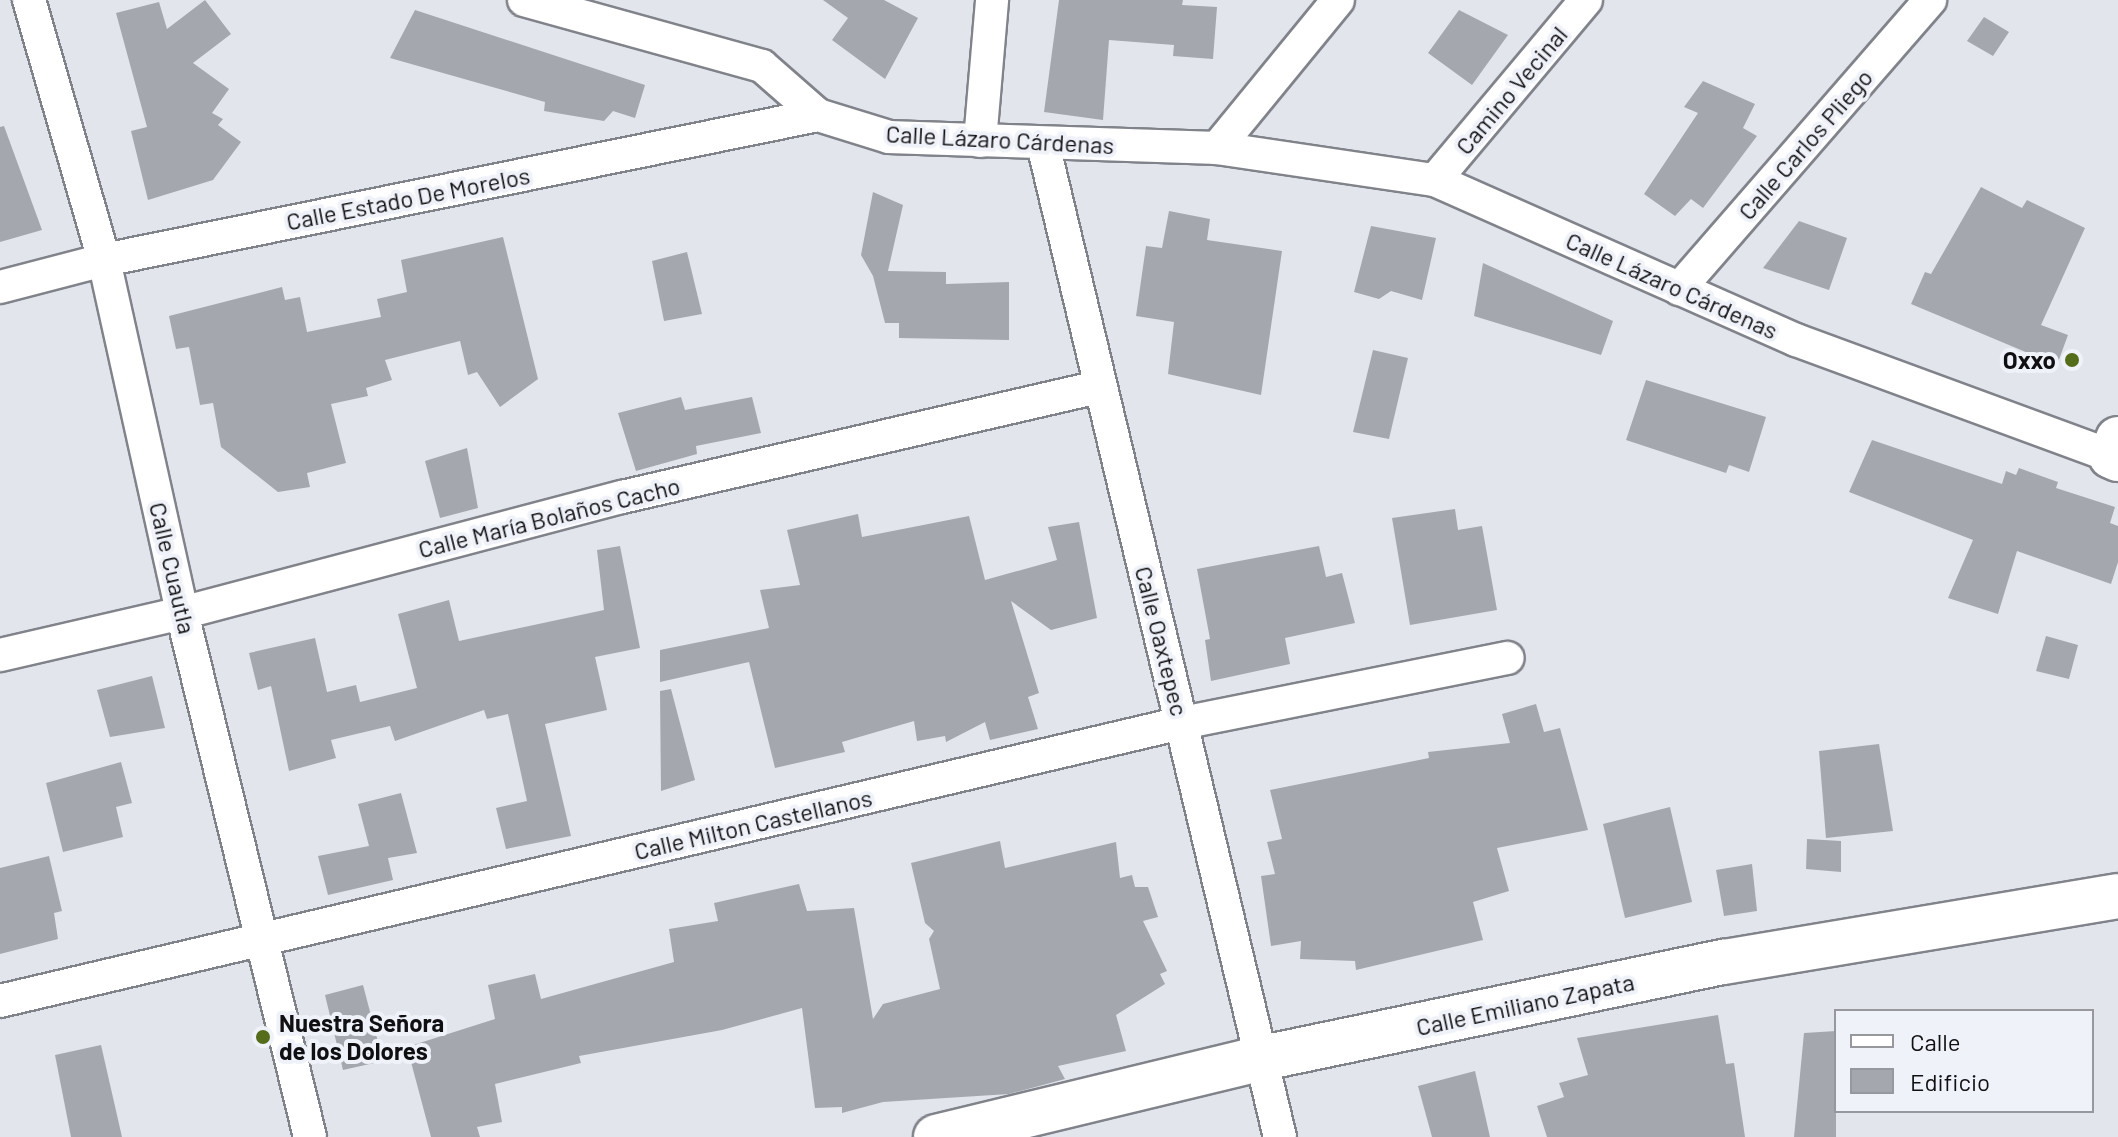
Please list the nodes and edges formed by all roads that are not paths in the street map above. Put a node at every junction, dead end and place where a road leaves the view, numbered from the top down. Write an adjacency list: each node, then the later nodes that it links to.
1 (29, 0): 12 (street, Calle Cuautla)
2 (524, 0): 7 (street, Calle Lázaro Cárdenas)
3 (992, 0): 8 (street)
4 (1338, 0): 10 (street)
5 (1586, 0): 11 (street, Camino Vecinal)
6 (1930, 0): 14 (street, Calle Carlos Pliego)
7 (818, 115): 8 (street, Calle Lázaro Cárdenas); 12 (street, Calle Estado De Morelos)
8 (980, 141): 9 (street, Calle Lázaro Cárdenas)
9 (1043, 144): 10 (street, Calle Lázaro Cárdenas); 15 (street, Calle Oaxtepec)
10 (1217, 148): 11 (street, Calle Lázaro Cárdenas)
11 (1435, 180): 14 (street, Calle Lázaro Cárdenas)
12 (104, 260): 13 (street, Calle Estado De Morelos); 17 (street, Calle Cuautla)
13 (0, 287)
14 (1679, 289): 16 (street, Calle Lázaro Cárdenas)
15 (1100, 387): 17 (street, Calle María Bolaños Cacho); 20 (street, Calle Oaxtepec)
16 (2116, 451)
17 (182, 613): 18 (street, Calle María Bolaños Cacho); 22 (street, Calle Cuautla)
18 (0, 655)
19 (1508, 658): 20 (street, Calle Milton Castellanos)
20 (1182, 723): 22 (street, Calle Milton Castellanos); 24 (street, Calle Oaxtepec)
21 (2118, 896): 24 (street, Calle Emiliano Zapata)
22 (265, 939): 23 (street, Calle Milton Castellanos); 25 (street, Calle Cuautla)
23 (0, 1001)
24 (1258, 1059): 26 (street, Calle Emiliano Zapata); 27 (street, Calle Oaxtepec)
25 (310, 1137)
26 (936, 1137)
27 (1280, 1137)

